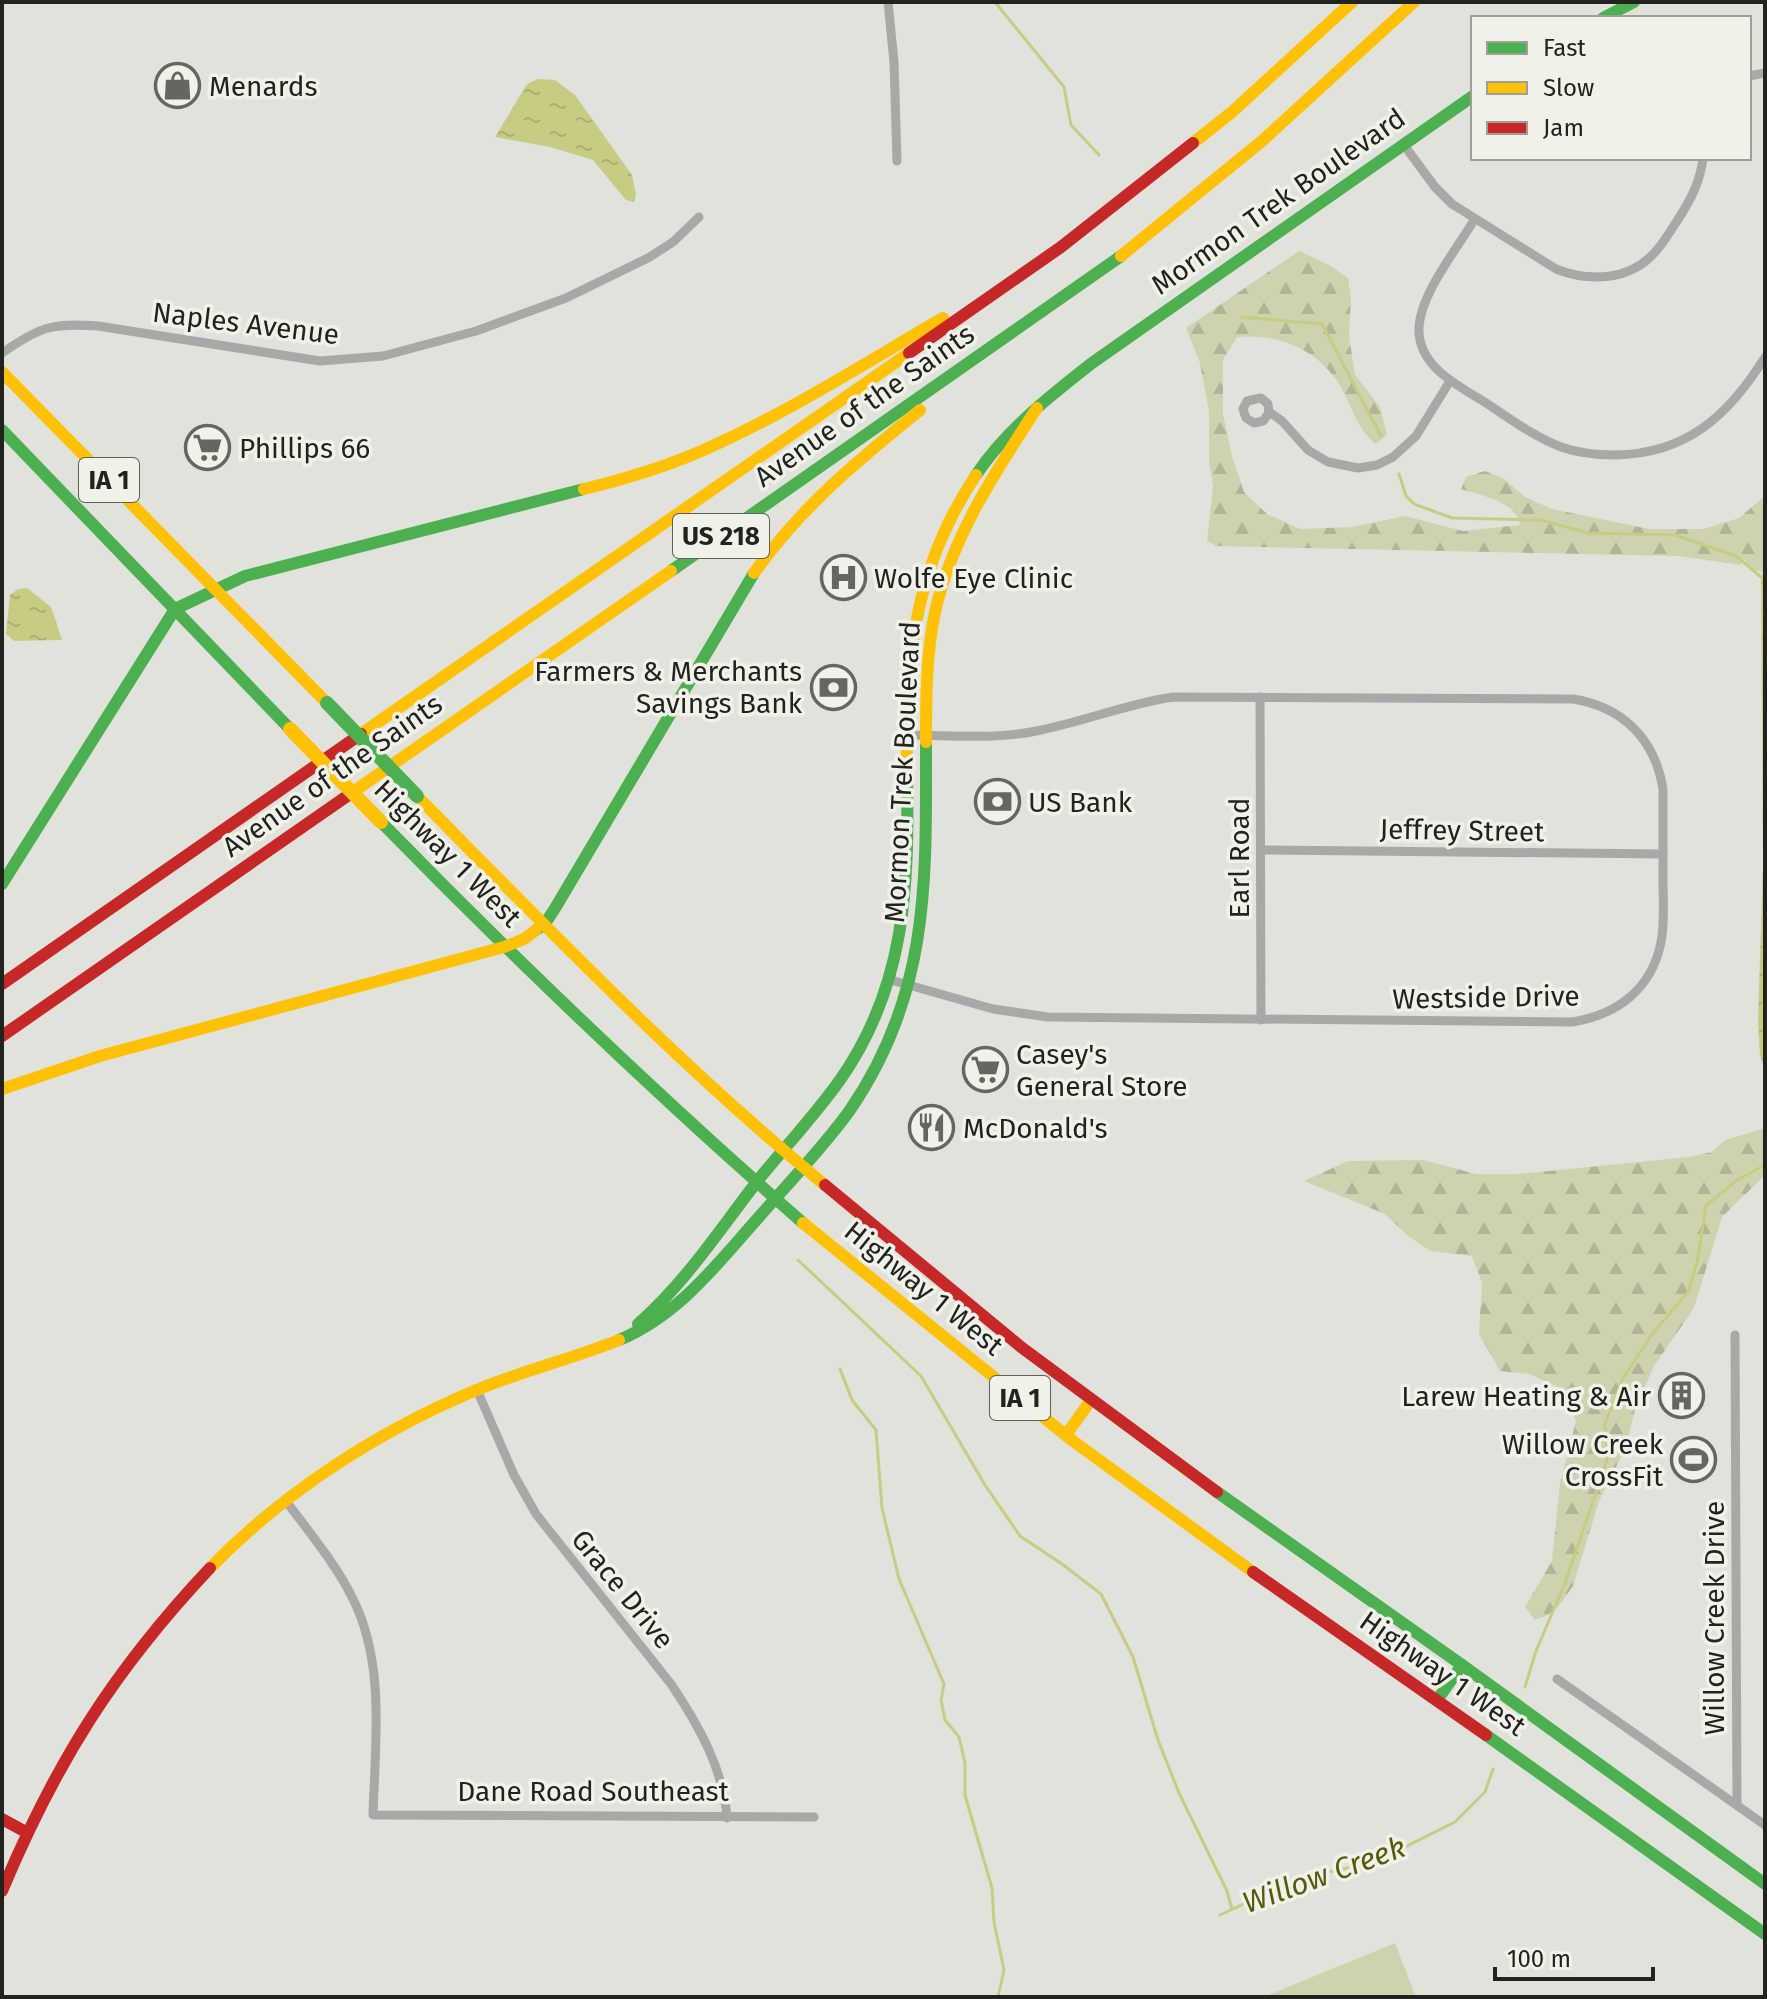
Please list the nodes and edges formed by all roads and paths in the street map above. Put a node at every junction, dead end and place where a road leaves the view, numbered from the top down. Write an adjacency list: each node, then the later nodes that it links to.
1 (888, 2): 9 (street)
2 (1352, 2): 12 (main road, Avenue of the Saints / US 218)
3 (1414, 2): 13 (main road, Avenue of the Saints / US 218)
4 (1634, 2): 5 (main road)
5 (1607, 16)
6 (1471, 97): 7 (main road, Mormon Trek Boulevard)
7 (1404, 145): 11 (street); 18 (main road, Mormon Trek Boulevard)
8 (1703, 160): 11 (street)
9 (897, 161)
10 (699, 217): 14 (street, Naples Avenue)
11 (1474, 220): 17 (street)
12 (1061, 247): 21 (main road); 32 (main road, Avenue of the Saints / US 218)
13 (1024, 326): 29 (main road); 35 (main road, Avenue of the Saints / US 218)
14 (2, 353)
15 (1765, 357): 17 (street)
16 (2, 372): 21 (main road, IA 1)
17 (1450, 381): 19 (street)
18 (1037, 408): 24 (main road, Mormon Trek Boulevard); 25 (main road, Mormon Trek Boulevard)
19 (1269, 413)
20 (2, 430): 22 (main road, IA 1)
21 (215, 589): 22 (main road); 29 (main road, Highway 1 West / IA 1, bridge)
22 (175, 609): 28 (main road); 30 (main road, Highway 1 West / IA 1, bridge)
23 (1260, 697): 25 (street, Westside Drive); 26 (street, Earl Road); 27 (street, Westside Drive)
24 (907, 735): 25 (street, Westside Drive); 31 (main road, Mormon Trek Boulevard)
25 (926, 735): 33 (main road, Mormon Trek Boulevard)
26 (1261, 850): 27 (street, Jeffrey Street); 34 (street, Earl Road)
27 (1663, 854): 34 (street, Westside Drive)
28 (2, 884)
29 (544, 925): 30 (main road); 37 (main road, Highway 1 West / IA 1)
30 (504, 947): 36 (main road); 39 (main road, Highway 1 West / IA 1)
31 (891, 980): 33 (street, Westside Drive); 37 (main road, Mormon Trek Boulevard)
32 (2, 984)
33 (909, 986): 34 (street, Westside Drive); 38 (main road, Mormon Trek Boulevard)
34 (1261, 1020)
35 (2, 1036)
36 (2, 1089)
37 (783, 1151): 38 (main road, Highway 1 West / IA 1); 39 (main road, Mormon Trek Boulevard)
38 (802, 1167): 40 (main road, Mormon Trek Boulevard); 44 (main road, Highway 1 West / IA 1)
39 (758, 1180): 40 (main road, Highway 1 West / IA 1); 42 (main road, Mormon Trek Boulevard)
40 (777, 1197): 42 (main road, Mormon Trek Boulevard); 45 (main road, Highway 1 West / IA 1)
41 (1735, 1335): 50 (street, Willow Creek Drive)
42 (620, 1339): 43 (main road, Mormon Trek Boulevard)
43 (477, 1390): 46 (main road, Mormon Trek Boulevard); 52 (street, Grace Drive)
44 (1091, 1400): 45 (main road); 47 (main road, Highway 1 West / IA 1)
45 (1066, 1435): 49 (main road, Highway 1 West / IA 1)
46 (286, 1501): 52 (street, Dane Road Southeast); 55 (main road, Mormon Trek Boulevard)
47 (1462, 1665): 49 (main road); 56 (main road, Highway 1 West / IA 1)
48 (1557, 1679): 50 (street)
49 (1437, 1700): 58 (main road, Highway 1 West / IA 1)
50 (1737, 1805): 54 (street)
51 (814, 1817): 52 (street, Dane Road Southeast)
52 (727, 1818)
53 (2, 1819): 55 (main road)
54 (1765, 1825)
55 (26, 1832): 57 (main road, Mormon Trek Boulevard)
56 (1765, 1884)
57 (2, 1891)
58 (1765, 1934)

